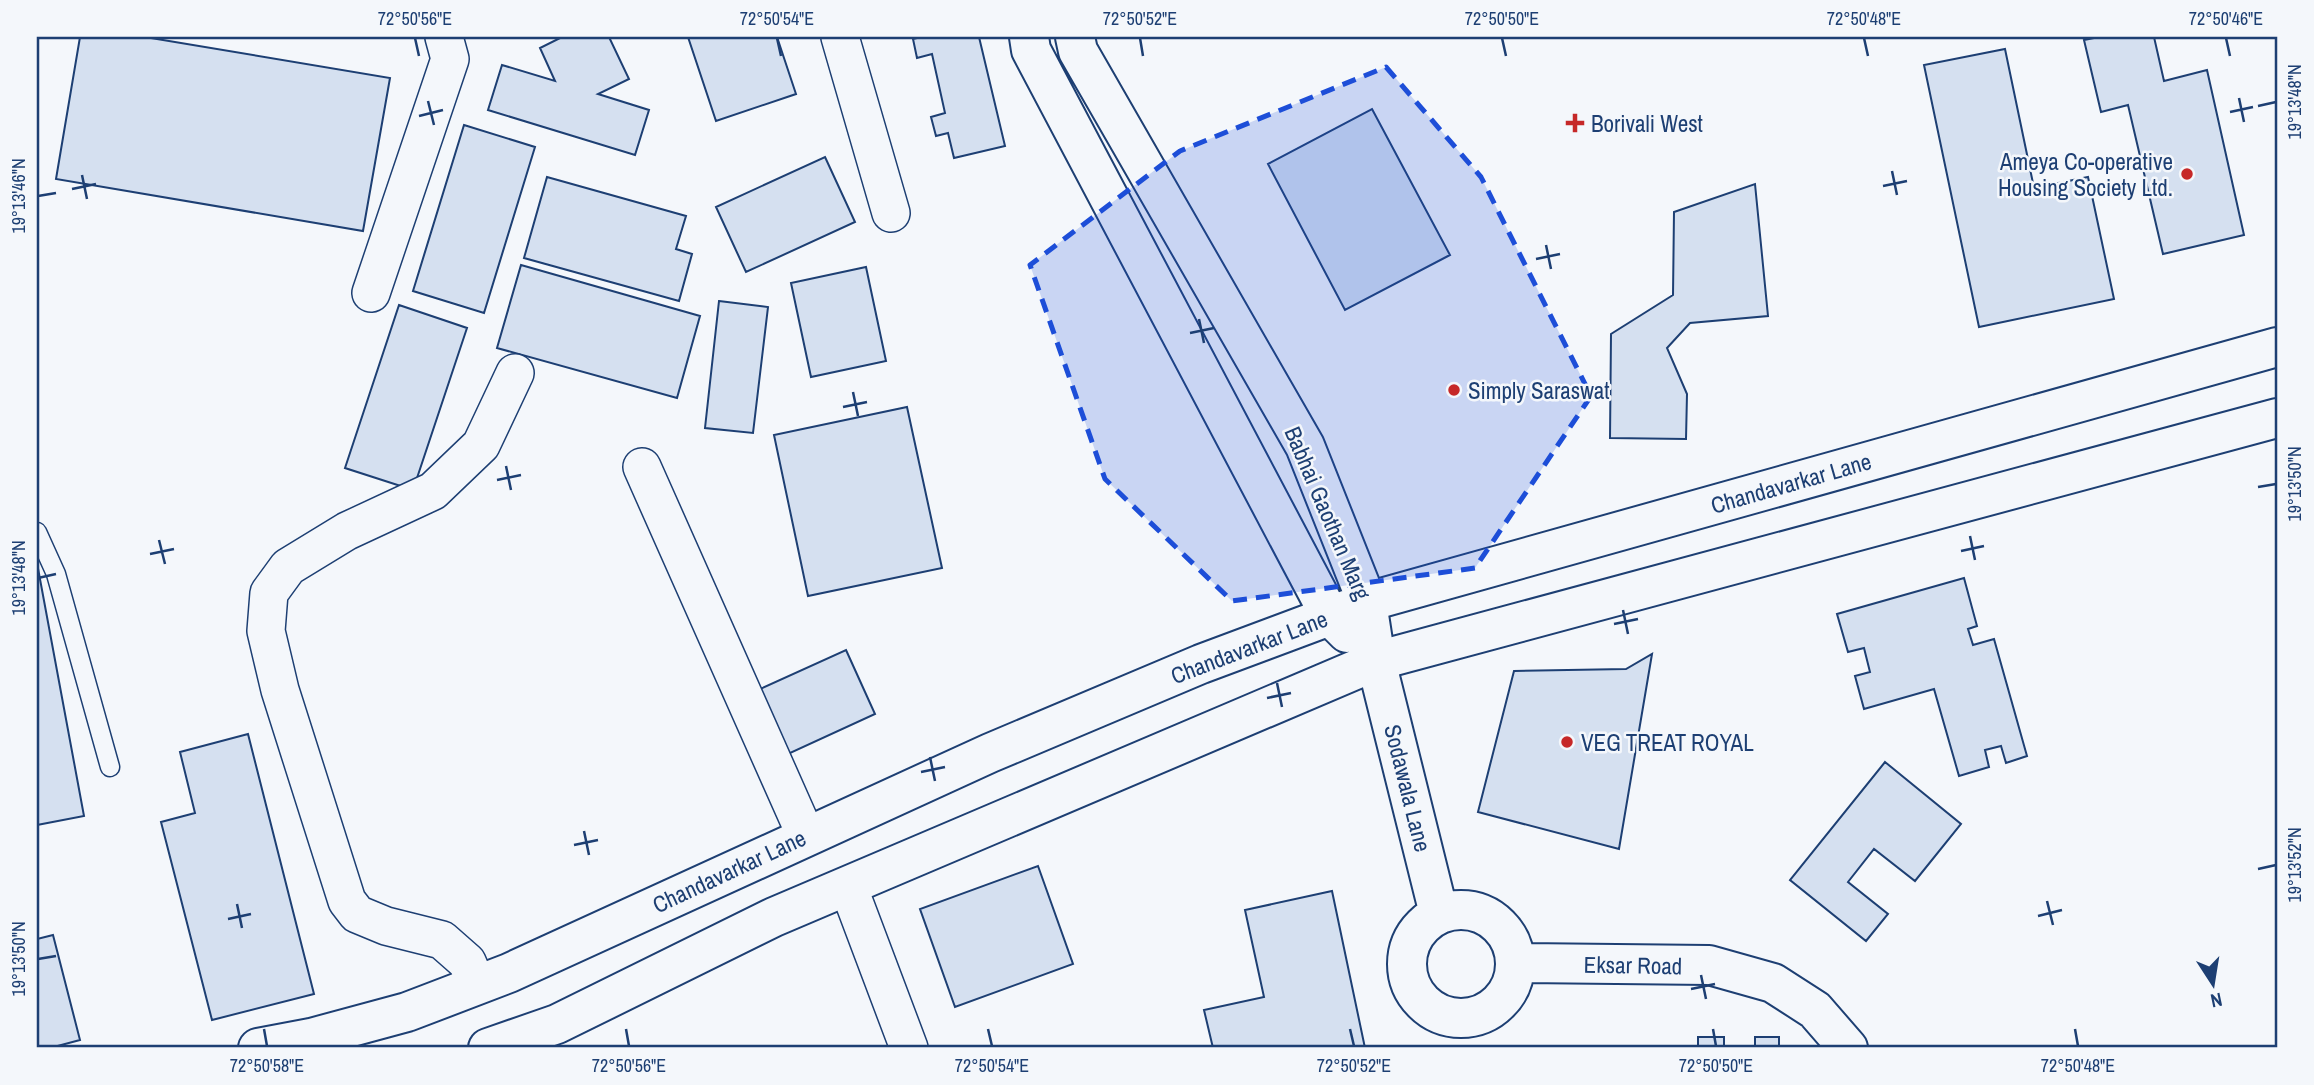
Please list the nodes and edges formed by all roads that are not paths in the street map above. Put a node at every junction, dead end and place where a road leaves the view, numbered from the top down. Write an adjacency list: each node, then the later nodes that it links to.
1 (444, 37): 6 (street)
2 (840, 37): 5 (street)
3 (1028, 37): 13 (street, Babhai Gaothan Marg)
4 (1075, 37): 12 (street, Babhai Gaothan Marg)
5 (891, 213)
6 (371, 293)
7 (2277, 346): 12 (street, Chandavarkar Lane)
8 (515, 373): 20 (street)
9 (2277, 418): 14 (street)
10 (642, 467): 16 (street)
11 (37, 532): 15 (lane)
12 (1367, 602): 13 (street, Chandavarkar Lane); 14 (street, Babhai Gaothan Marg)
13 (1330, 616): 14 (street, Babhai Gaothan Marg); 16 (street, Chandavarkar Lane)
14 (1376, 661): 17 (street); 18 (street, Sodawala Lane)
15 (110, 767)
16 (806, 836): 20 (street, Chandavarkar Lane)
17 (848, 886): 23 (street); 24 (street)
18 (1439, 914): 19 (street); 21 (street)
19 (1516, 963): 21 (street); 25 (street, Eksar Road)
20 (477, 985): 22 (street, Chandavarkar Lane)
21 (1460, 1033)
22 (258, 1048)
23 (488, 1048)
24 (909, 1048)
25 (1848, 1048)

